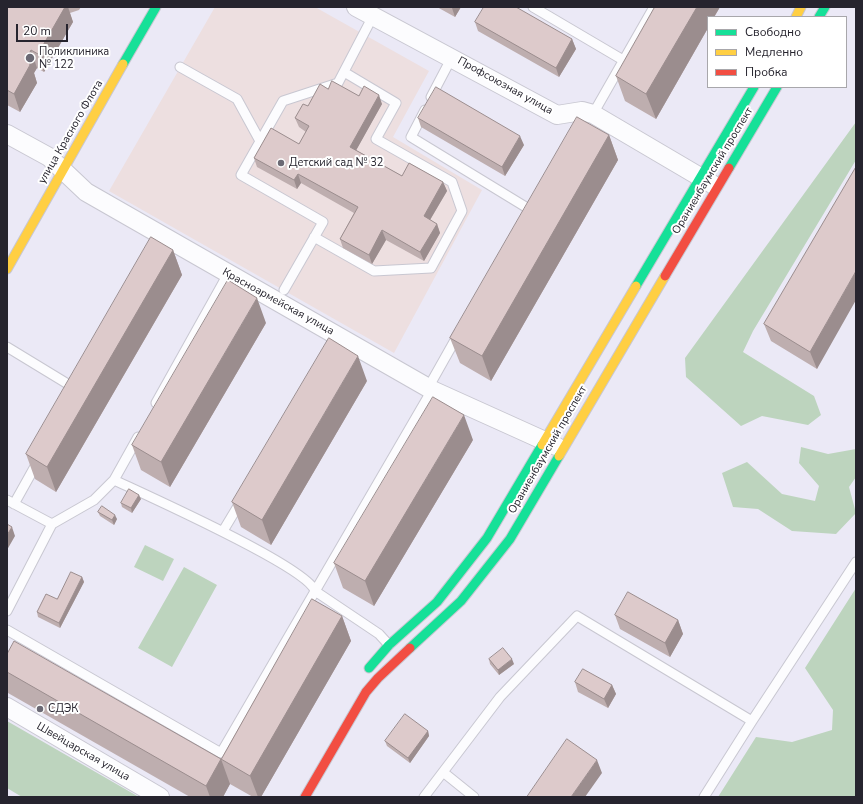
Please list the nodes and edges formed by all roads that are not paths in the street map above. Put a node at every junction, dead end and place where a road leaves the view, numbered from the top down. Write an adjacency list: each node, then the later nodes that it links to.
1 (156, 7): 19 (main road, улица Красного Флота)
2 (356, 7): 7 (street, Профсоюзная улица)
3 (533, 7): 11 (lane)
4 (654, 7): 11 (lane)
5 (801, 7): 8 (main road)
6 (825, 7): 9 (main road)
7 (373, 16): 10 (street, Профсоюзная улица); 13 (lane)
8 (796, 16)
9 (820, 16)
10 (452, 57): 16 (street, Профсоюзная улица); 22 (lane)
11 (623, 60): 16 (lane)
12 (180, 66): 18 (lane)
13 (344, 72): 18 (lane); 23 (lane)
14 (753, 88): 20 (main road, Ораниенбаумский проспект)
15 (776, 88): 21 (main road, Ораниенбаумский проспект)
16 (584, 115): 20 (street)
17 (7, 134): 19 (street, Красноармейская улица)
18 (260, 141): 23 (lane)
19 (62, 171): 24 (main road, улица Красного Флота); 25 (street, Красноармейская улица)
20 (701, 178): 21 (street); 33 (main road, Ораниенбаумский проспект)
21 (718, 187): 34 (main road, Ораниенбаумский проспект)
22 (529, 209)
23 (314, 237): 26 (lane)
24 (7, 268)
25 (228, 274): 29 (street, Красноармейская улица); 31 (lane)
26 (284, 290)
27 (464, 323): 29 (lane)
28 (7, 347): 30 (lane)
29 (430, 389): 33 (street, Красноармейская улица); 42 (lane)
30 (79, 390)
31 (152, 411)
32 (141, 432): 36 (lane)
33 (544, 440): 34 (street, Красноармейская улица); 45 (main road, Ораниенбаумский проспект)
34 (562, 449): 51 (main road, Ораниенбаумский проспект)
35 (44, 450): 38 (lane)
36 (114, 480): 39 (lane); 40 (lane)
37 (247, 490): 40 (lane)
38 (11, 502): 39 (lane)
39 (52, 524): 43 (lane)
40 (223, 531): 42 (lane)
41 (856, 562): 48 (lane)
42 (315, 591): 44 (lane); 45 (lane)
43 (7, 611)
44 (7, 630)
45 (389, 645): 46 (main road, Ораниенбаумский проспект)
46 (365, 674)
47 (7, 707): 50 (street, Швейцарская улица)
48 (752, 721): 49 (lane); 54 (lane)
49 (443, 772): 52 (lane); 53 (lane)
50 (160, 797)
51 (305, 797)
52 (424, 797)
53 (474, 797)
54 (704, 797)

